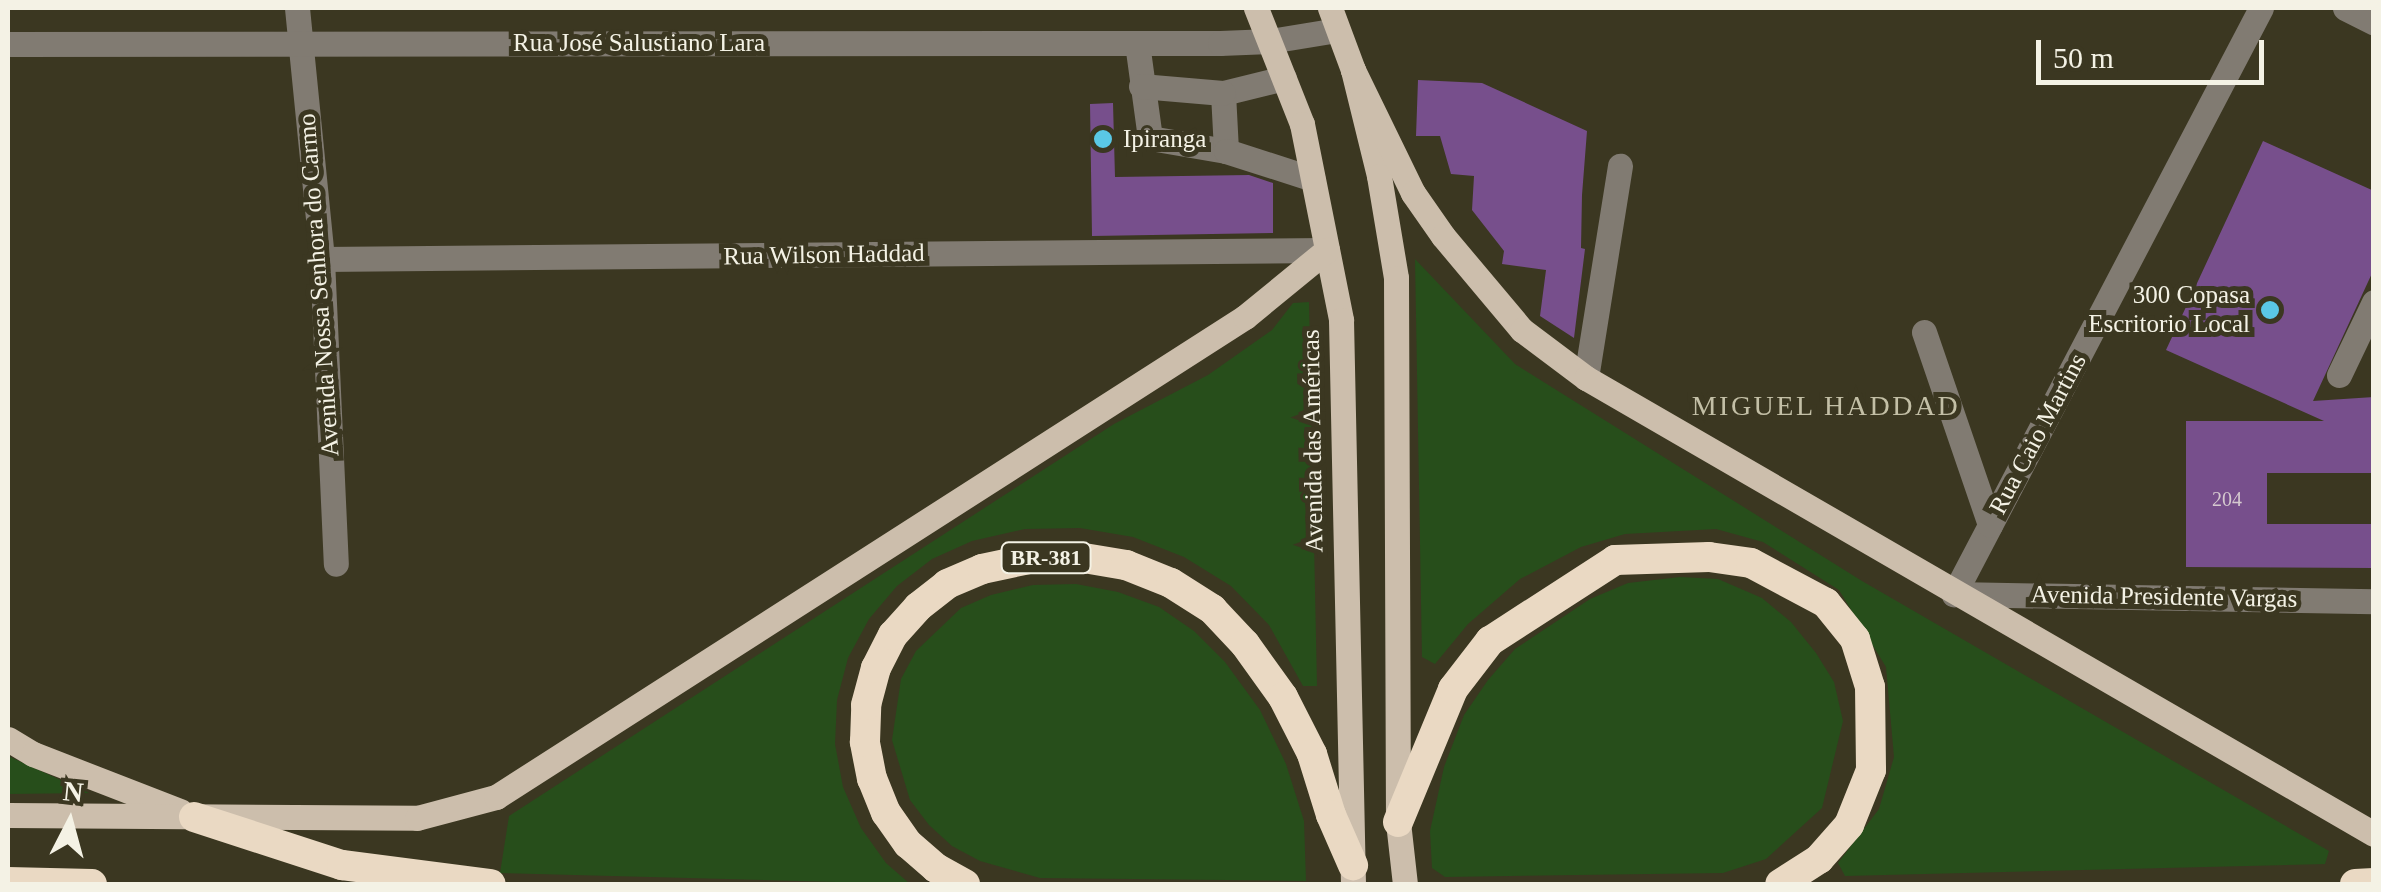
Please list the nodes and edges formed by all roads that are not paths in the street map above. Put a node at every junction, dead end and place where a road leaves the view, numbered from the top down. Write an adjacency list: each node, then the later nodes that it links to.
1 (297, 8): 10 (street, Avenida Nossa Senhora do Carmo)
2 (1256, 8): 7 (main road, Avenida das Américas)
3 (2262, 8): 24 (street, Rua Caio Martins)
4 (2344, 8): 6 (street)
5 (1334, 19): 7 (street, Rua José Salustiano Lara); 11 (main road)
6 (2374, 22)
7 (1270, 41): 8 (street, Rua José Salustiano Lara); 12 (main road, Avenida das Américas)
8 (1137, 43): 10 (street, Rua José Salustiano Lara); 13 (street)
9 (8, 44): 10 (street, Rua José Salustiano Lara)
10 (300, 44): 19 (street, Avenida Nossa Senhora do Carmo)
11 (1353, 70): 23 (main road); 31 (main road)
12 (1284, 78): 14 (street); 17 (main road, Avenida das Américas)
13 (1141, 86): 14 (street); 15 (street)
14 (1222, 93): 15 (street)
15 (1226, 151): 17 (street)
16 (1620, 166): 23 (street)
17 (1313, 179): 18 (main road, Avenida das Américas)
18 (1326, 250): 19 (street, Rua Wilson Haddad); 30 (main road); 33 (main road, Avenida das Américas)
19 (322, 259): 25 (street, Avenida Nossa Senhora do Carmo)
20 (2374, 302): 22 (street)
21 (1924, 332): 24 (street)
22 (2340, 375)
23 (1586, 378): 26 (main road)
24 (1990, 525): 26 (street, Rua Caio Martins)
25 (336, 564)
26 (1954, 594): 27 (street, Avenida Presidente Vargas); 32 (main road)
27 (2374, 600)
28 (8, 739): 30 (main road)
29 (8, 815): 30 (main road)
30 (194, 817): 37 (highway)
31 (1398, 822): 39 (main road); 40 (highway)
32 (2374, 834)
33 (1353, 875): 38 (highway, BR-381)
34 (8, 882): 36 (highway)
35 (2374, 883): 41 (highway)
36 (92, 884)
37 (492, 884)
38 (966, 884)
39 (1404, 884)
40 (1780, 884)
41 (2356, 884)

